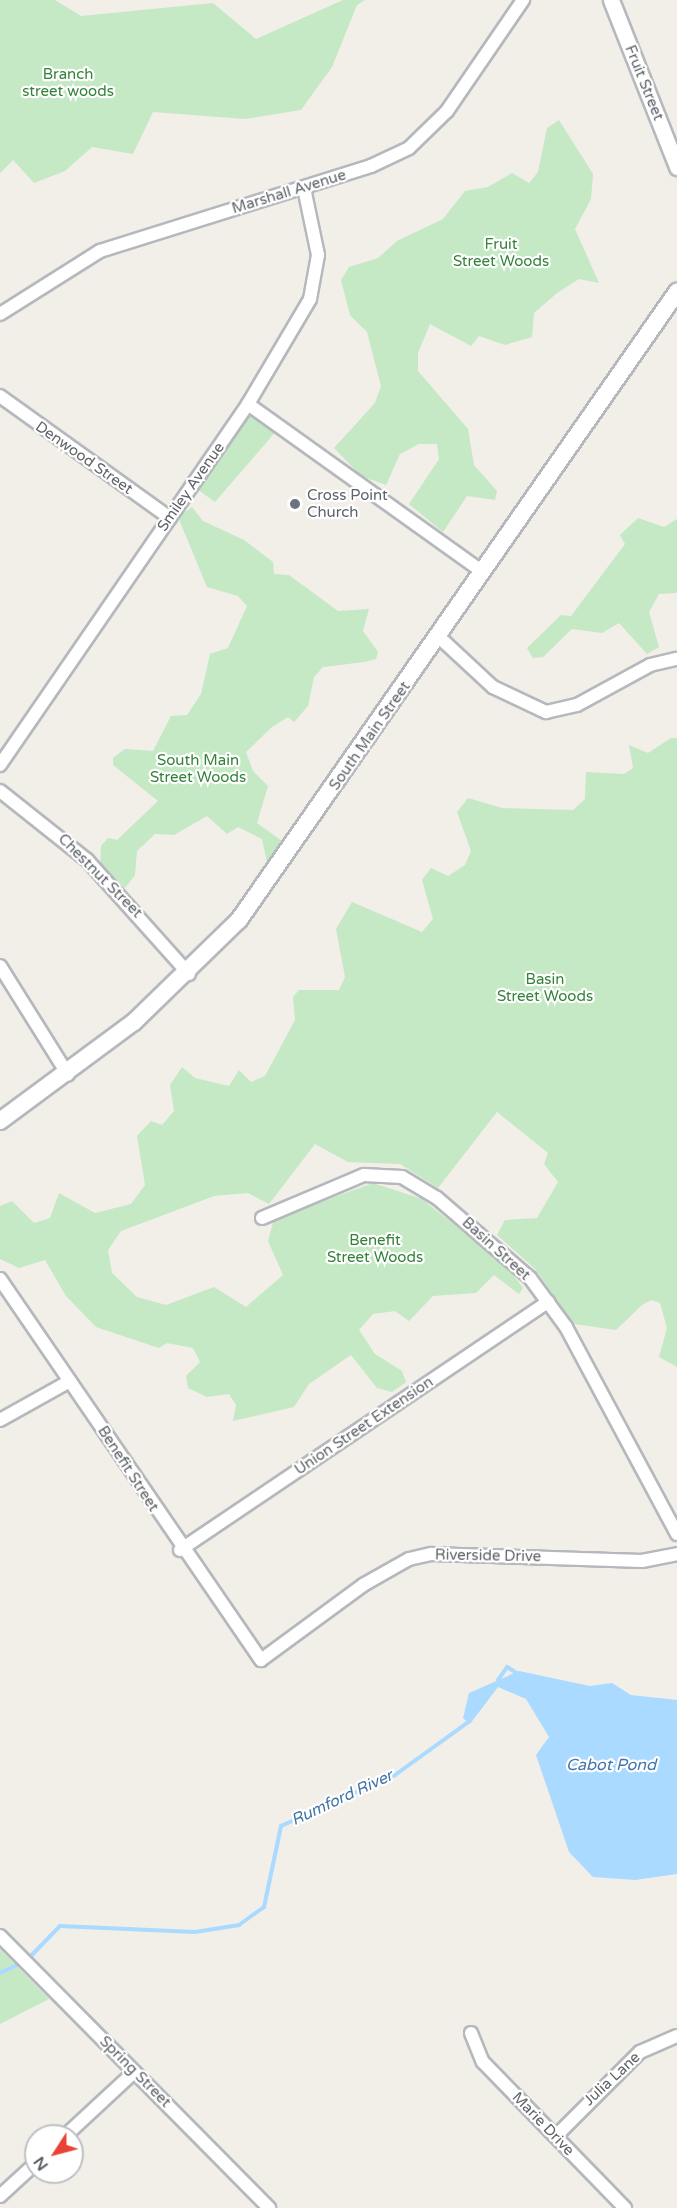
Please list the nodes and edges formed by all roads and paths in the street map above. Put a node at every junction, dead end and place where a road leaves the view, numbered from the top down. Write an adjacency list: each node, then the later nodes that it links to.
1 (523, 0): 4 (street, Marshall Avenue)
2 (611, 0): 3 (street, Fruit Street)
3 (677, 167)
4 (304, 188): 6 (street, Marshall Avenue); 8 (street, Smiley Avenue)
5 (677, 292): 10 (main road, South Main Street)
6 (0, 314)
7 (0, 396): 9 (street, Denwood Street)
8 (248, 404): 9 (street, Smiley Avenue); 10 (street)
9 (170, 518): 13 (street, Smiley Avenue)
10 (483, 572): 11 (main road, South Main Street)
11 (439, 637): 12 (street); 16 (main road, South Main Street)
12 (677, 659)
13 (0, 765)
14 (0, 791): 16 (street, Chestnut Street)
15 (0, 966): 17 (street)
16 (189, 974): 17 (main road, South Main Street)
17 (68, 1075): 18 (main road, South Main Street)
18 (0, 1121)
19 (262, 1218): 21 (street, Basin Street)
20 (0, 1279): 22 (street, Benefit Street)
21 (548, 1302): 24 (street, Basin Street); 25 (street, Union Street Extension)
22 (70, 1381): 23 (street); 25 (street, Benefit Street)
23 (0, 1420)
24 (677, 1534)
25 (180, 1550): 27 (street, Benefit Street)
26 (677, 1554): 27 (street, Riverside Drive)
27 (258, 1657)
28 (0, 1936): 31 (street, Spring Street)
29 (471, 2033): 33 (street, Marie Drive)
30 (677, 2036): 33 (street, Julia Lane)
31 (134, 2072): 32 (street); 36 (street, Spring Street)
32 (78, 2124)
33 (556, 2136): 37 (street, Marie Drive)
34 (24, 2174): 35 (street)
35 (0, 2196)
36 (269, 2208)
37 (625, 2208)

